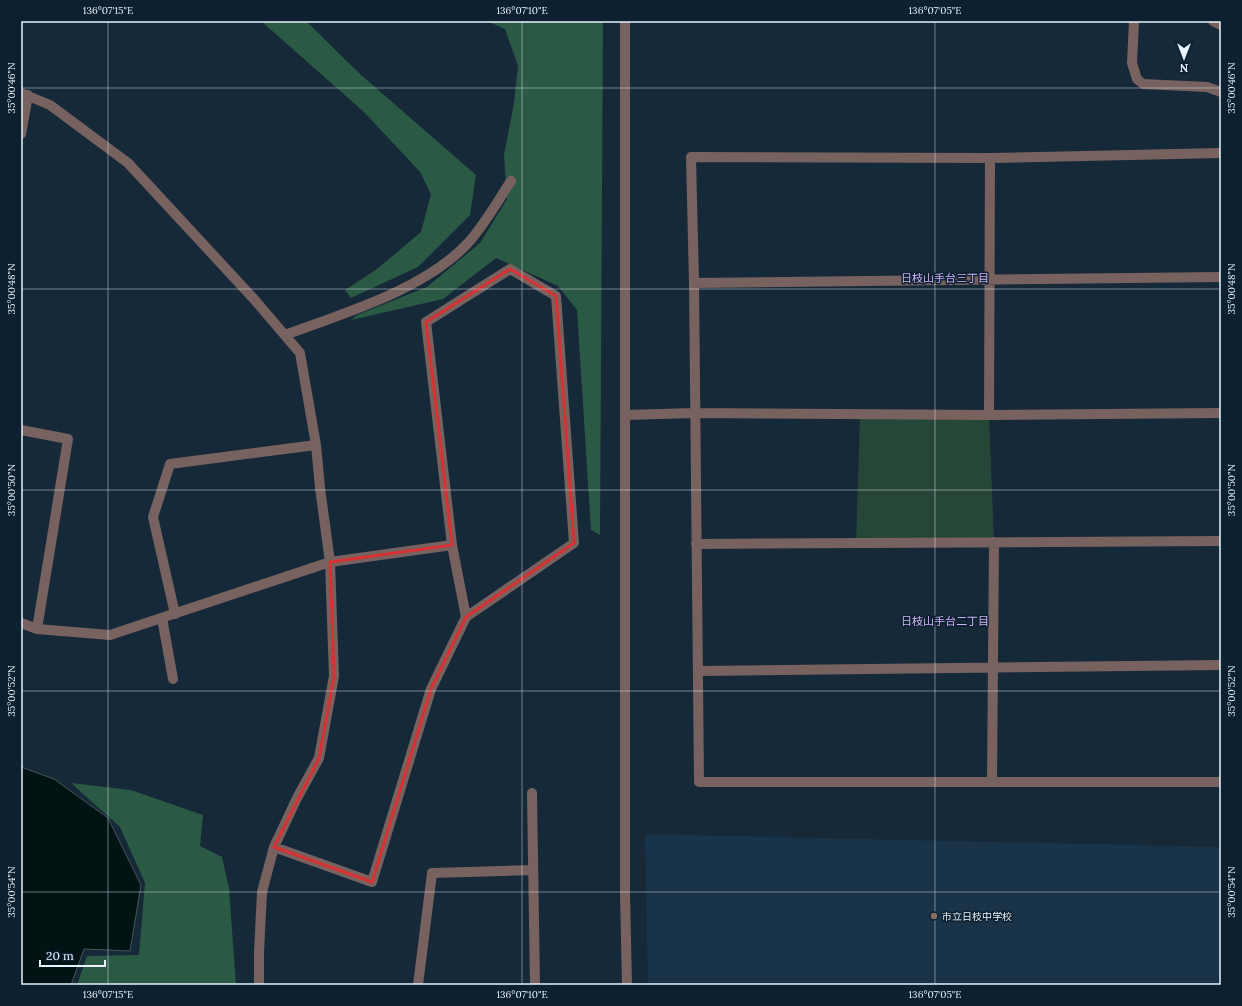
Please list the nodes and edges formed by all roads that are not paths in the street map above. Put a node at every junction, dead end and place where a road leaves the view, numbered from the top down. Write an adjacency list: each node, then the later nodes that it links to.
1 (625, 21): 17 (street)
2 (1134, 21): 5 (street)
3 (1213, 21): 4 (street)
4 (1221, 25)
5 (1221, 92)
6 (25, 94): 7 (street); 14 (street)
7 (21, 134)
8 (1221, 154): 9 (street)
9 (990, 158): 12 (street); 13 (street)
10 (511, 181): 14 (street)
11 (1221, 277): 12 (street)
12 (990, 279): 13 (street); 18 (street)
13 (694, 283): 15 (street)
14 (285, 335): 20 (street)
15 (694, 413): 17 (street); 18 (street); 23 (street)
16 (1221, 414): 18 (street)
17 (625, 415): 43 (street)
18 (989, 415)
19 (21, 430): 30 (street)
20 (316, 445): 25 (street); 26 (street)
21 (1221, 540): 22 (street)
22 (994, 542): 23 (street); 32 (street)
23 (696, 544): 33 (street)
24 (452, 545): 25 (street); 27 (street); 27 (street)
25 (330, 562): 26 (street); 38 (street)
26 (175, 614): 28 (street)
27 (466, 617): 38 (street)
28 (162, 618): 30 (street); 34 (street)
29 (21, 623): 30 (street)
30 (37, 629)
31 (1221, 665): 32 (street)
32 (993, 667): 33 (street); 35 (street)
33 (698, 671): 35 (street)
34 (173, 679)
35 (992, 782): 36 (street)
36 (1221, 782)
37 (532, 793): 39 (street)
38 (274, 847): 40 (street)
39 (532, 870): 41 (street); 42 (street)
40 (259, 985)
41 (418, 985)
42 (536, 985)
43 (627, 985)

